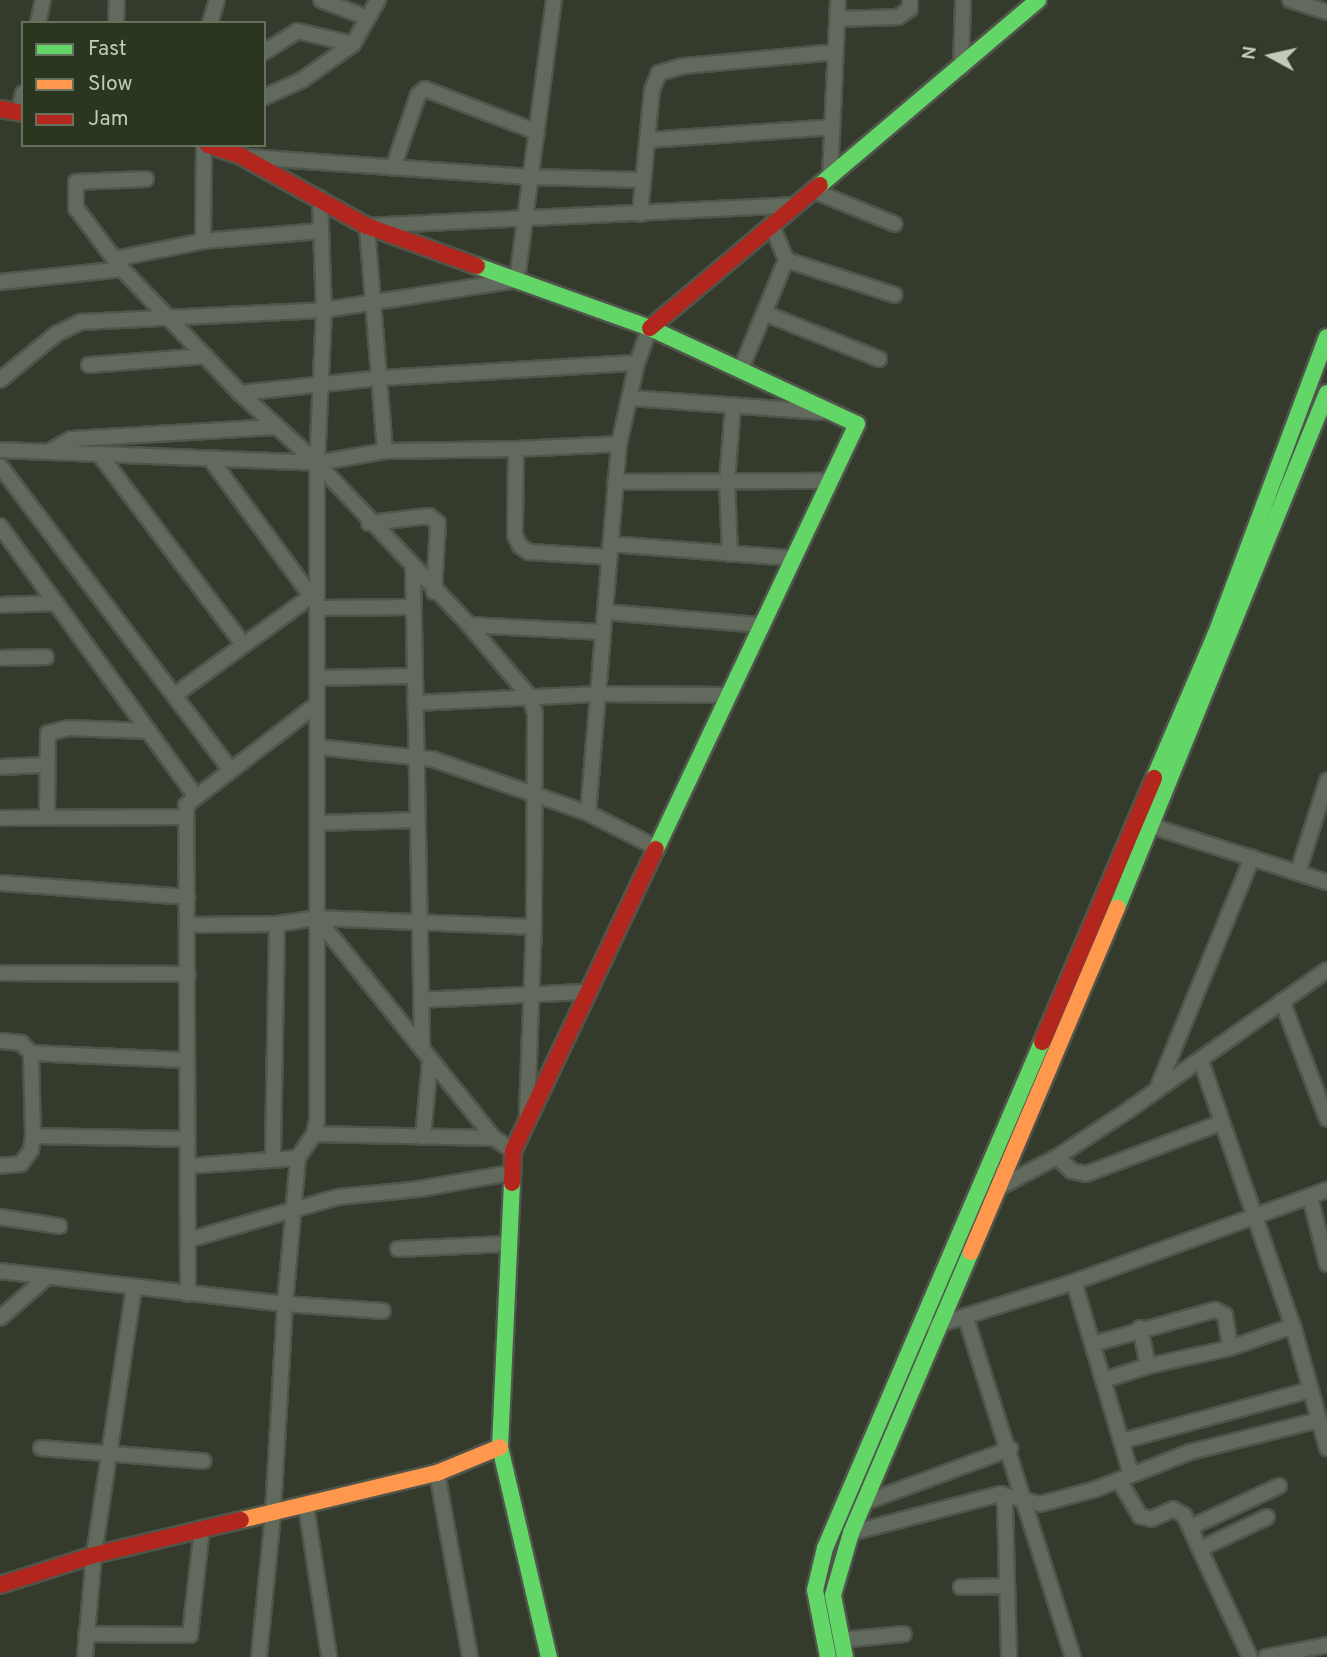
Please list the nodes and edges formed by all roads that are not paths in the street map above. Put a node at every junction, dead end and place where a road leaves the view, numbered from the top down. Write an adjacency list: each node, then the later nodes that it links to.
1 (43, 0): 15 (street)
2 (117, 0): 16 (street)
3 (217, 0): 17 (street)
4 (321, 0): 13 (street)
5 (377, 0): 18 (street)
6 (554, 0): 26 (street)
7 (838, 0): 14 (street)
8 (910, 0): 14 (street)
9 (962, 0): 21 (street)
10 (1038, 0): 21 (street)
11 (1290, 0): 12 (street)
12 (1327, 12)
13 (359, 15)
14 (837, 19): 20 (street)
15 (38, 21)
16 (116, 21)
17 (211, 21)
18 (353, 44): 19 (street); 22 (street)
19 (266, 51)
20 (834, 52): 25 (street); 27 (street)
21 (961, 68): 33 (street)
22 (266, 96)
23 (0, 109): 24 (street)
24 (21, 113)
25 (832, 127): 27 (street); 33 (street)
26 (537, 132): 31 (street); 32 (street)
27 (648, 140): 35 (street)
28 (206, 147): 45 (street)
29 (212, 147): 30 (street)
30 (240, 156): 31 (street); 37 (street)
31 (393, 168): 32 (street)
32 (529, 177): 35 (street); 40 (street)
33 (830, 177): 36 (street)
34 (146, 179): 47 (street)
35 (640, 180): 39 (street)
36 (814, 191): 38 (street); 41 (street)
37 (320, 198): 43 (street); 44 (street)
38 (800, 205): 39 (street); 42 (street)
39 (640, 214): 40 (street)
40 (523, 221): 43 (street); 48 (street)
41 (895, 224)
42 (771, 225): 46 (street); 55 (street)
43 (368, 226): 48 (street); 51 (street)
44 (320, 231): 45 (street); 52 (street)
45 (203, 241): 47 (street)
46 (786, 260): 50 (street); 53 (street)
47 (118, 264): 49 (street); 54 (street)
48 (517, 280): 51 (street); 55 (street)
49 (0, 282)
50 (895, 295)
51 (374, 304): 52 (street); 62 (street)
52 (324, 310): 54 (street); 65 (street)
53 (764, 313): 58 (street); 61 (street)
54 (172, 320): 57 (street); 63 (street)
55 (650, 328): 59 (street); 61 (street)
56 (1327, 337): 64 (street)
57 (206, 356): 60 (street); 66 (street)
58 (879, 359)
59 (637, 363): 62 (street); 68 (street)
60 (89, 365)
61 (741, 369): 70 (street)
62 (381, 378): 65 (street); 75 (street)
63 (0, 380)
64 (1319, 384): 125 (street)
65 (322, 386): 66 (street); 79 (street)
66 (240, 393): 71 (street)
67 (1327, 393): 125 (street)
68 (631, 398): 69 (street); 72 (street)
69 (733, 406): 70 (street); 81 (street)
70 (828, 412): 82 (street)
71 (276, 427): 76 (street); 79 (street)
72 (619, 444): 73 (street); 83 (street)
73 (516, 449): 75 (street); 86 (street)
74 (0, 450): 76 (street)
75 (385, 451): 79 (street)
76 (48, 452): 77 (street)
77 (100, 455): 78 (street); 99 (street)
78 (212, 461): 79 (street); 91 (street)
79 (317, 463): 84 (street); 91 (street)
80 (0, 466): 105 (street)
81 (727, 481): 82 (street); 83 (street); 87 (street)
82 (830, 481): 88 (street)
83 (615, 482): 86 (street)
84 (369, 523): 89 (street); 90 (street)
85 (0, 526): 92 (street)
86 (610, 551): 87 (street); 95 (street)
87 (730, 554): 88 (street)
88 (793, 558): 97 (street)
89 (413, 570): 90 (street); 94 (street)
90 (434, 593): 96 (street)
91 (315, 599): 94 (street); 99 (street); 103 (street)
92 (56, 603): 93 (street); 110 (street)
93 (0, 605)
94 (414, 607): 102 (street)
95 (605, 612): 97 (street); 98 (street)
96 (469, 625): 98 (street); 107 (street)
97 (761, 625): 106 (street)
98 (603, 632): 104 (street)
99 (243, 644): 105 (street)
100 (46, 657): 101 (street)
101 (0, 658)
102 (414, 676): 103 (street); 108 (street)
103 (317, 678): 109 (street)
104 (597, 694): 106 (street); 107 (street); 119 (street)
105 (176, 695): 115 (street)
106 (727, 695): 126 (street)
107 (530, 696): 108 (street); 117 (street)
108 (415, 703): 112 (street)
109 (317, 704): 111 (street); 115 (street)
110 (149, 731): 113 (street); 118 (street)
111 (317, 747): 112 (street); 124 (street)
112 (415, 757): 117 (street); 123 (street)
113 (45, 765): 114 (street); 120 (street)
114 (0, 767)
115 (231, 770): 118 (street)
116 (1327, 781): 128 (street)
117 (535, 793): 119 (street); 136 (street)
118 (196, 797): 121 (street)
119 (588, 813): 126 (street)
120 (47, 817): 121 (street); 122 (street)
121 (186, 817): 131 (street)
122 (0, 818)
123 (417, 820): 124 (street); 133 (street)
124 (317, 823): 132 (street)
125 (1144, 824): 127 (street); 165 (street); 188 (street)
126 (655, 847): 140 (street)
127 (1252, 858): 128 (street); 149 (street)
128 (1298, 872): 129 (street)
129 (1327, 882)
130 (0, 883): 131 (street)
131 (187, 897): 135 (street)
132 (317, 918): 133 (street); 134 (street); 146 (street); 153 (street)
133 (419, 923): 136 (street); 142 (street)
134 (276, 924): 135 (street); 161 (street)
135 (187, 925): 139 (street)
136 (534, 927): 141 (street)
137 (1327, 970): 143 (street)
138 (0, 973): 139 (street)
139 (188, 974): 147 (street)
140 (586, 992): 141 (street); 150 (street)
141 (529, 996): 142 (street); 150 (street)
142 (421, 1000): 146 (street)
143 (1282, 1001): 148 (street); 151 (street)
144 (0, 1041): 145 (street)
145 (31, 1054): 147 (street); 154 (street)
146 (426, 1055): 155 (street); 156 (street)
147 (187, 1060): 157 (street)
148 (1201, 1061): 149 (street); 152 (street)
149 (1158, 1087): 159 (street)
150 (527, 1114): 158 (street)
151 (1327, 1119)
152 (1220, 1123): 159 (street); 169 (street)
153 (314, 1134): 155 (street); 160 (street)
154 (33, 1136): 157 (street); 162 (street)
155 (423, 1137): 156 (street)
156 (494, 1138): 158 (street)
157 (188, 1139): 163 (street)
158 (513, 1151): 164 (street)
159 (1057, 1157): 165 (street)
160 (298, 1158): 161 (street); 168 (street)
161 (272, 1160): 163 (street)
162 (0, 1166)
163 (188, 1166): 172 (street)
164 (510, 1173): 168 (street); 173 (street)
165 (994, 1191): 185 (street)
166 (1327, 1191): 167 (street)
167 (1310, 1197): 169 (street); 175 (street)
168 (293, 1210): 172 (street); 181 (street)
169 (1254, 1214): 178 (street); 186 (street)
170 (0, 1217): 171 (street)
171 (59, 1227)
172 (188, 1240): 180 (street)
173 (506, 1244): 174 (street); 196 (street)
174 (398, 1249)
175 (1327, 1264)
176 (0, 1271): 177 (street)
177 (46, 1278): 179 (street); 183 (street)
178 (1074, 1282): 184 (street); 189 (street)
179 (134, 1288): 180 (street); 200 (street)
180 (188, 1294): 181 (street)
181 (285, 1304): 182 (street); 209 (street)
182 (383, 1311)
183 (0, 1318)
184 (966, 1318): 185 (street); 199 (street)
185 (936, 1326): 188 (street); 206 (street)
186 (1293, 1326): 190 (street); 193 (street)
187 (1140, 1328): 189 (street); 190 (street); 191 (street)
188 (916, 1331): 228 (street)
189 (1093, 1344): 192 (street)
190 (1230, 1348): 191 (street)
191 (1148, 1366): 192 (street)
192 (1104, 1380): 195 (street)
193 (1310, 1390): 194 (street); 195 (street)
194 (1319, 1420): 198 (street); 203 (street)
195 (1122, 1441): 203 (street)
196 (500, 1447): 202 (street); 227 (street)
197 (41, 1448): 200 (street)
198 (1327, 1448)
199 (1010, 1449): 206 (street); 207 (street)
200 (110, 1450): 201 (street); 215 (street)
201 (203, 1461)
202 (437, 1472): 208 (street); 226 (street)
203 (1126, 1477): 207 (street); 211 (street)
204 (1279, 1486): 211 (street)
205 (1000, 1494): 207 (street); 213 (street); 217 (street)
206 (863, 1503): 213 (street)
207 (1028, 1504): 231 (street)
208 (306, 1506): 209 (street); 225 (street)
209 (273, 1514): 212 (street); 224 (street)
210 (1267, 1517): 214 (street)
211 (1191, 1527): 214 (street)
212 (202, 1528): 215 (street); 219 (street)
213 (851, 1533): 221 (street)
214 (1200, 1549): 232 (street)
215 (93, 1555): 216 (street); 219 (street)
216 (0, 1585)
217 (1007, 1586): 218 (street); 230 (street)
218 (961, 1587)
219 (86, 1634): 223 (street)
220 (904, 1634): 221 (street)
221 (841, 1640): 229 (street)
222 (1327, 1645): 233 (street)
223 (85, 1657)
224 (259, 1657)
225 (329, 1657)
226 (470, 1657)
227 (549, 1657)
228 (828, 1657)
229 (845, 1657)
230 (1009, 1657)
231 (1073, 1657)
232 (1250, 1657)
233 (1266, 1657)

